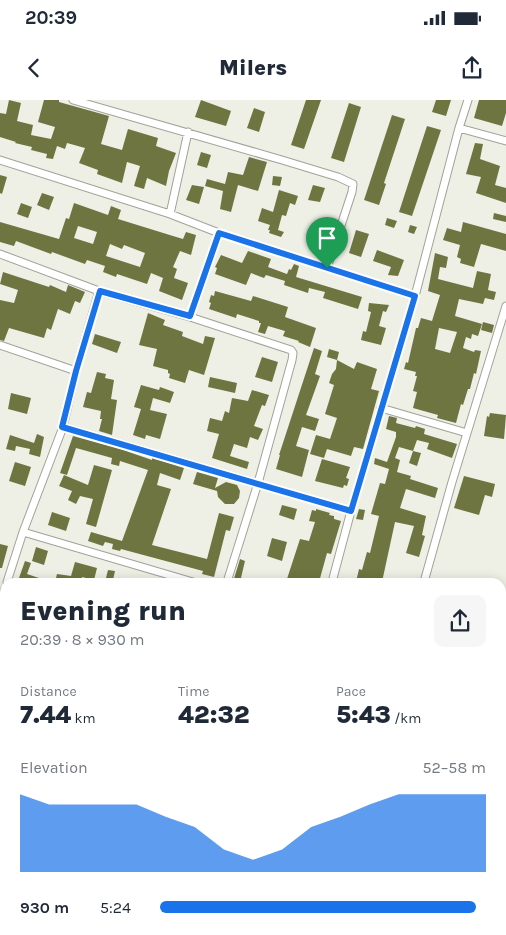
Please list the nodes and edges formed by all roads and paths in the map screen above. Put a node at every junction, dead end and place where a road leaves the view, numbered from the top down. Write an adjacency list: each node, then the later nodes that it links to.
1 (73, 100): 4 (street)
2 (468, 100): 3 (street)
3 (459, 128): 5 (street); 12 (street)
4 (188, 132): 7 (street); 10 (street)
5 (506, 141)
6 (0, 160): 7 (street)
7 (170, 214): 8 (street)
8 (219, 233): 10 (street); 14 (street)
9 (0, 254): 11 (street)
10 (327, 268): 12 (street)
11 (100, 291): 14 (street); 16 (street)
12 (415, 296): 17 (street)
13 (506, 306): 19 (street)
14 (190, 316): 20 (street)
15 (0, 345): 16 (street)
16 (76, 371): 18 (street)
17 (381, 408): 19 (street); 21 (street)
18 (62, 427): 20 (street); 22 (street)
19 (467, 433): 27 (street)
20 (258, 483): 21 (street); 25 (street)
21 (351, 511): 26 (street)
22 (23, 532): 23 (street); 24 (street)
23 (8, 578)
24 (179, 578)
25 (228, 578)
26 (333, 578)
27 (425, 578)

